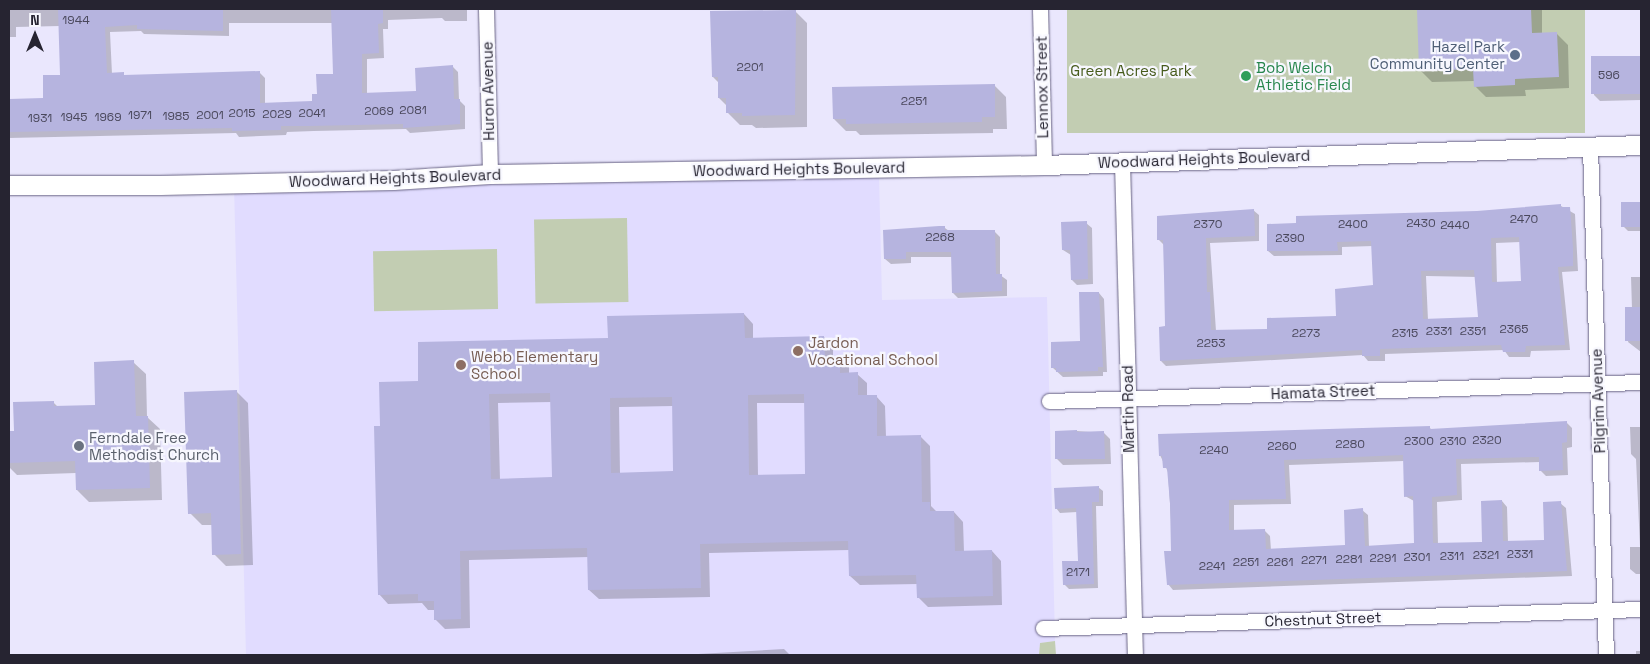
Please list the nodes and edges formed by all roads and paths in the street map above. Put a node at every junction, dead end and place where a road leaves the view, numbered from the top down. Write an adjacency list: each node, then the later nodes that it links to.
1 (486, 9): 7 (street, Huron Avenue)
2 (1040, 9): 6 (street, Lennox Street)
3 (1641, 146): 4 (street, Woodward Heights Boulevard)
4 (1590, 147): 5 (street, Woodward Heights Boulevard); 10 (street, Pilgrim Avenue)
5 (1122, 162): 6 (street, Woodward Heights Boulevard); 11 (street, Martin Road)
6 (1044, 165): 7 (street, Woodward Heights Boulevard)
7 (490, 174): 8 (street, Woodward Heights Boulevard)
8 (9, 185)
9 (1641, 382): 10 (street, Hamata Street)
10 (1597, 384): 11 (street, Hamata Street); 14 (street, Pilgrim Avenue)
11 (1128, 398): 12 (street, Hamata Street); 15 (street, Martin Road)
12 (1049, 401)
13 (1641, 609): 14 (street, Chestnut Street)
14 (1604, 610): 15 (street, Chestnut Street); 18 (street, Pilgrim Avenue)
15 (1134, 626): 16 (street, Chestnut Street); 17 (street, Martin Road)
16 (1043, 628)
17 (1135, 655)
18 (1606, 655)

